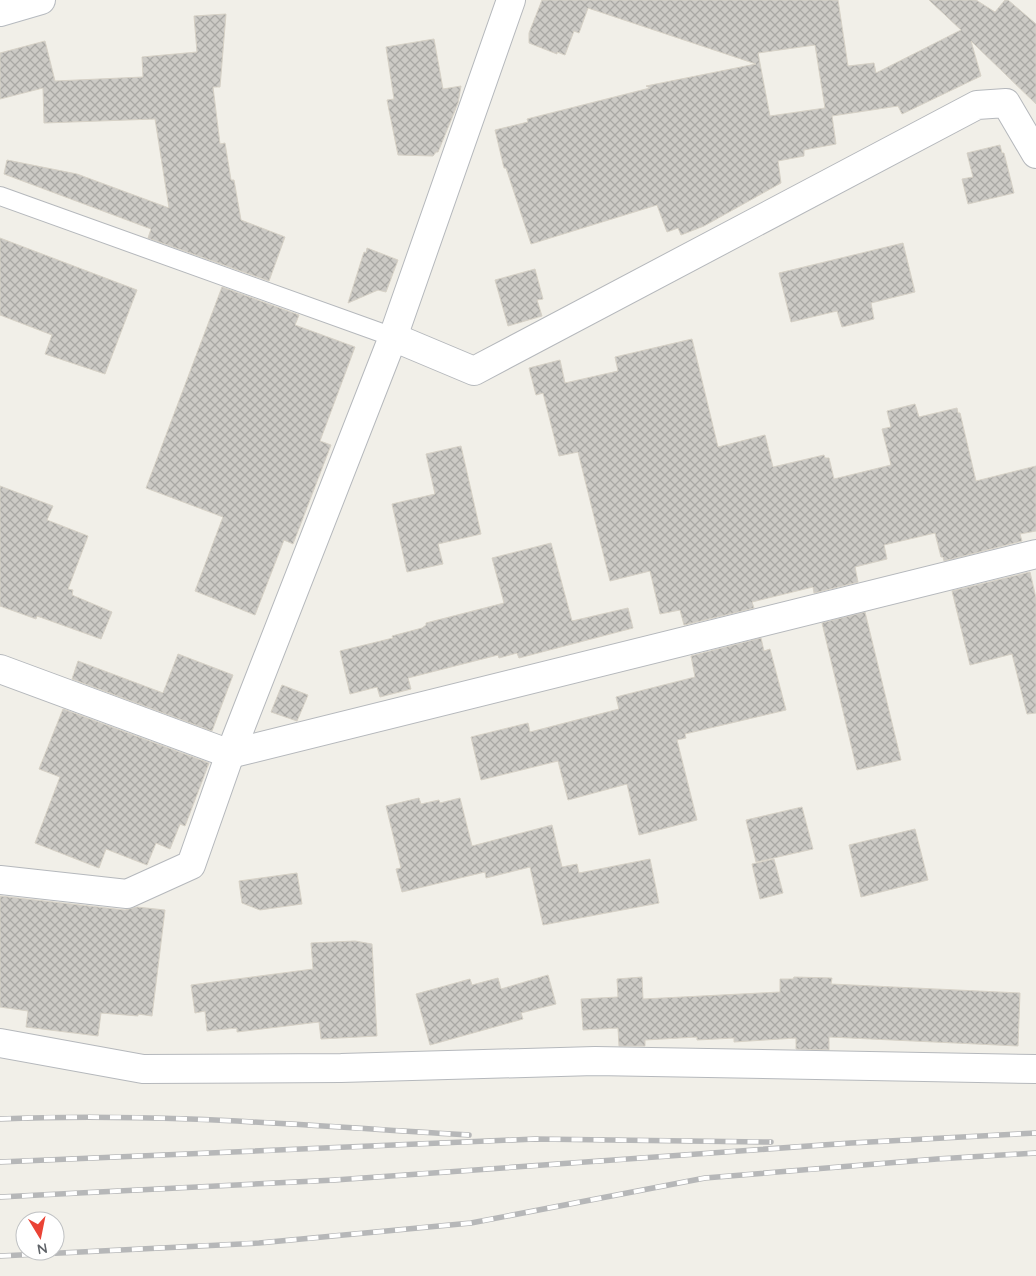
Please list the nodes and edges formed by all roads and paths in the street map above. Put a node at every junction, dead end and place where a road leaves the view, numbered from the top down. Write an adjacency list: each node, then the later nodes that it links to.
1 (42, 0): 3 (street)
2 (511, 0): 6 (street)
3 (0, 12)
4 (1036, 154): 6 (street)
5 (0, 196): 6 (lane)
6 (393, 337): 9 (street)
7 (1036, 554): 9 (street)
8 (0, 669): 9 (street)
9 (230, 754): 10 (street)
10 (0, 880)
11 (0, 1043): 12 (street)
12 (1036, 1069)

